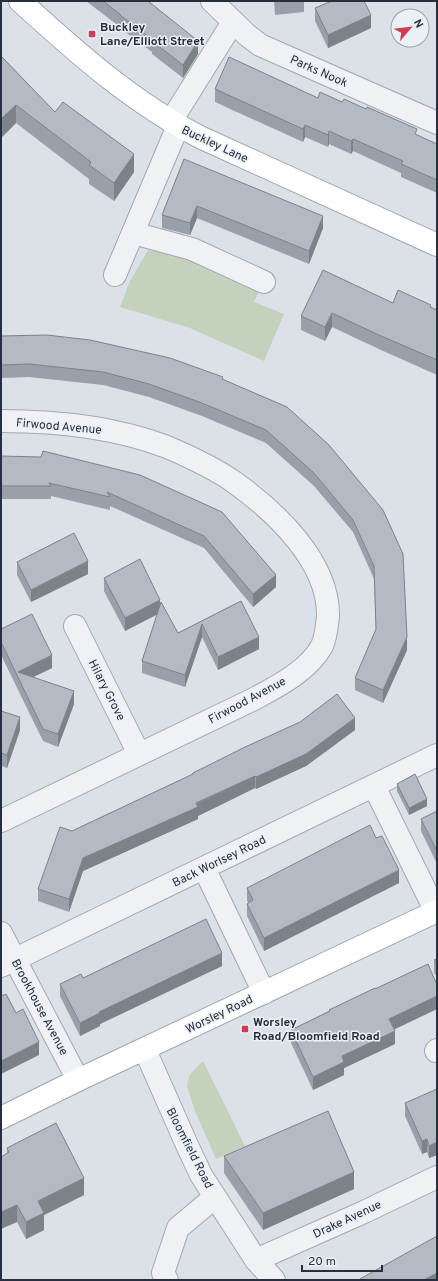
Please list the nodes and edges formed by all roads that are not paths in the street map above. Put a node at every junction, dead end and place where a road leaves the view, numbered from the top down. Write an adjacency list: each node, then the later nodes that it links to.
1 (20, 1): 5 (main road, Buckley Lane)
2 (212, 1): 3 (street, Parks Nook)
3 (233, 22): 4 (street, Parks Nook); 5 (street)
4 (437, 123)
5 (175, 124): 6 (street); 7 (main road, Buckley Lane)
6 (132, 233): 8 (street); 9 (street)
7 (437, 245)
8 (115, 275)
9 (264, 282)
10 (1, 422): 12 (street, Firwood Avenue)
11 (75, 626): 12 (street, Hilary Grove)
12 (139, 754): 15 (street, Firwood Avenue)
13 (437, 755): 14 (street, Back Worlsey Road)
14 (374, 786): 16 (street, Back Worlsey Road); 17 (street)
15 (1, 821)
16 (204, 868): 19 (street, Back Worlsey Road); 20 (street)
17 (436, 912): 20 (main road, Worsley Road)
18 (1, 933): 19 (street, Brookhouse Avenue)
19 (8, 963): 22 (street, Brookhouse Avenue)
20 (264, 993): 21 (main road, Worsley Road)
21 (145, 1050): 22 (main road, Worsley Road); 25 (street, Bloomfield Road)
22 (78, 1080): 23 (main road, Worsley Road)
23 (1, 1118)
24 (437, 1177): 26 (street, Drake Avenue)
25 (215, 1197): 26 (street, Bloomfield Road); 27 (street)
26 (256, 1260): 28 (street, Bloomfield Road)
27 (161, 1278)
28 (274, 1280)

